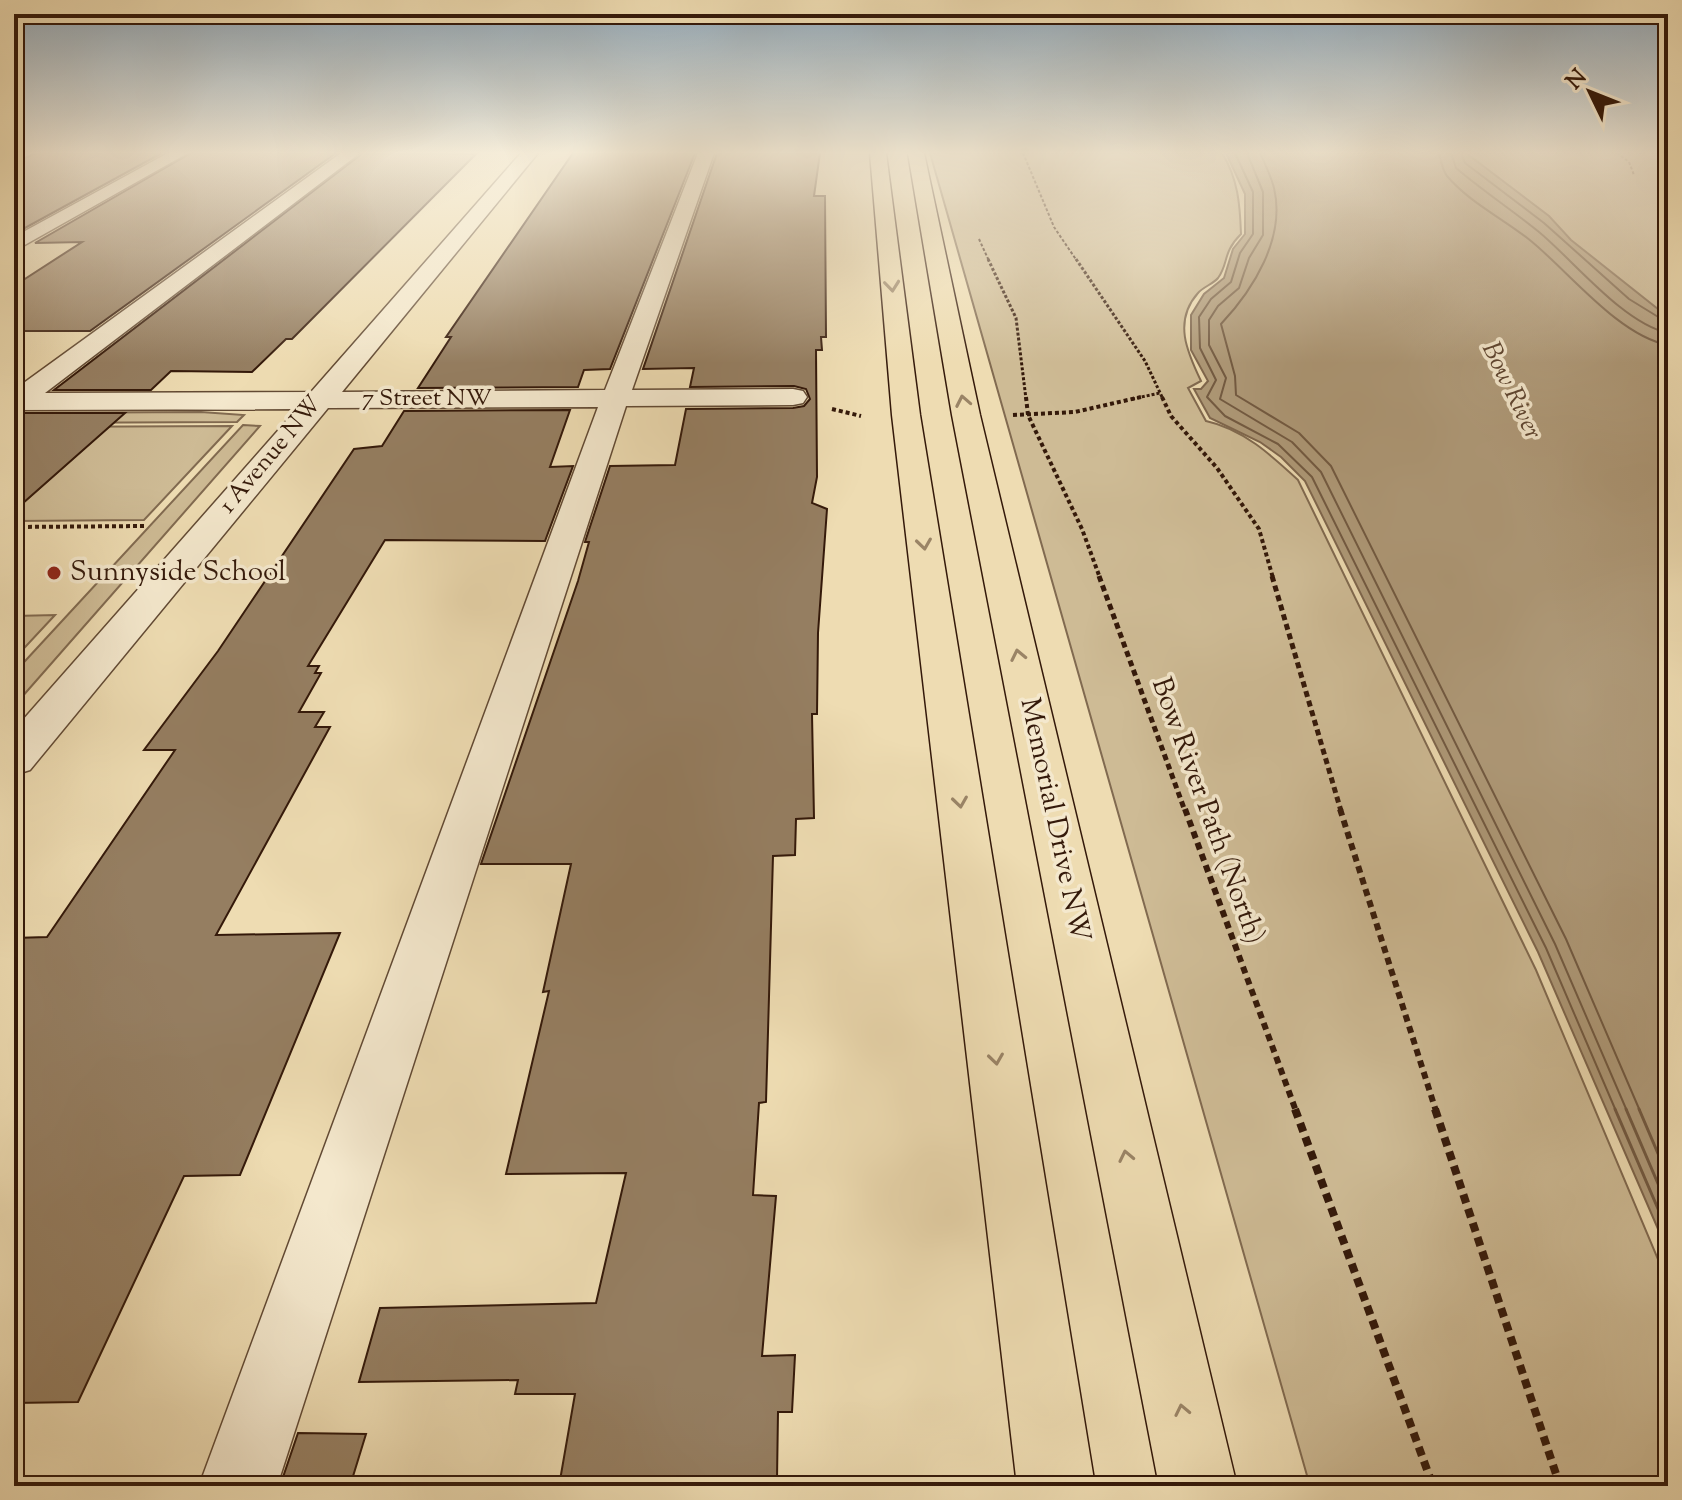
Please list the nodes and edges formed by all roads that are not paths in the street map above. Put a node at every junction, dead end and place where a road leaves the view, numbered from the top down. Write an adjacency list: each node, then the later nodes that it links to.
1 (54, 223): 7 (street)
2 (257, 223): 11 (street)
3 (470, 223): 10 (street, 1 Avenue NW)
4 (680, 223): 9 (street)
5 (885, 223): 14 (main road, one-way to 14)
6 (929, 223): 15 (main road, Memorial Drive NW, one-way to 6)
7 (14, 245)
8 (793, 397): 9 (street, 7 Street NW)
9 (615, 398): 10 (street, 7 Street NW); 13 (street)
10 (317, 400): 11 (street, 7 Street NW); 12 (street, 1 Avenue NW)
11 (15, 402)
12 (14, 759)
13 (238, 1486)
14 (1056, 1486)
15 (1198, 1486)

